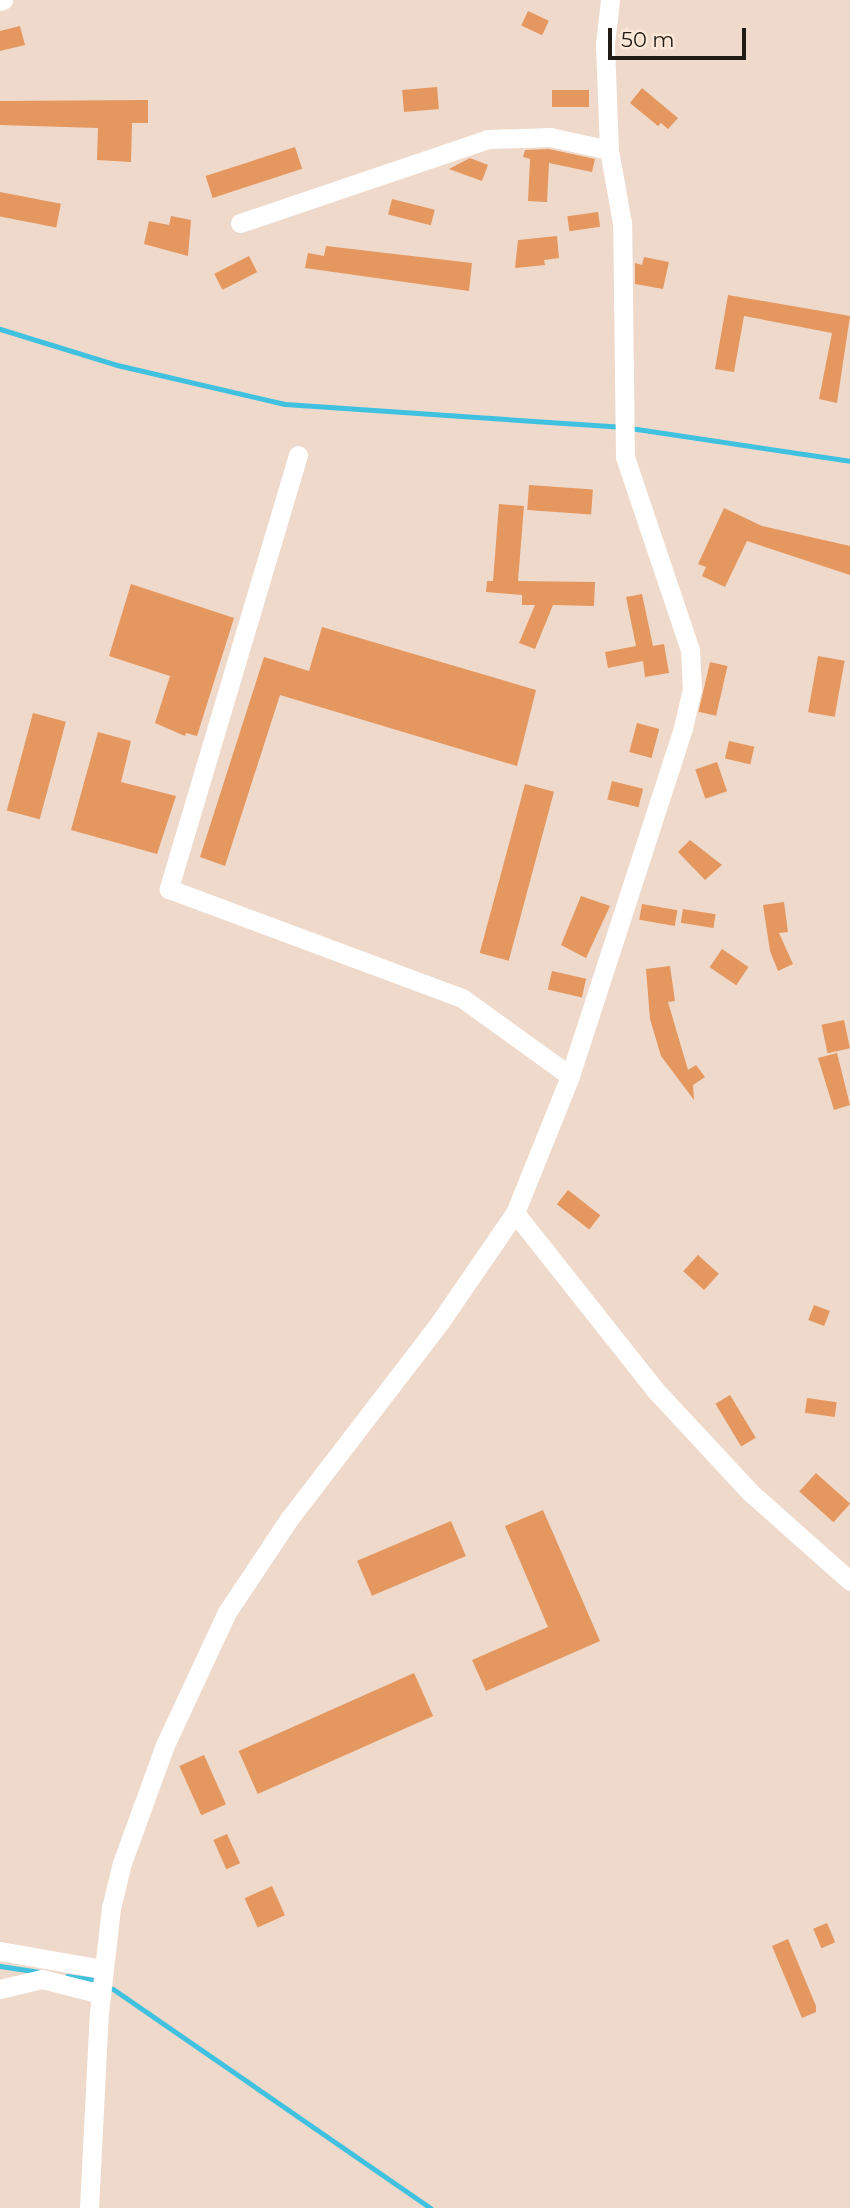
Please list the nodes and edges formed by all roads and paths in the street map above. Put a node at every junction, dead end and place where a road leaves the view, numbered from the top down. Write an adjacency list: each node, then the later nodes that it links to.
1 (610, 0): 2 (street)
2 (609, 150): 3 (street); 5 (street)
3 (240, 223)
4 (298, 455): 5 (street)
5 (570, 1076): 6 (street)
6 (515, 1213): 7 (street); 9 (street)
7 (850, 1581)
8 (0, 1951): 9 (street)
9 (103, 1969): 11 (street)
10 (0, 1989): 11 (street)
11 (101, 1994): 12 (street)
12 (89, 2208)

